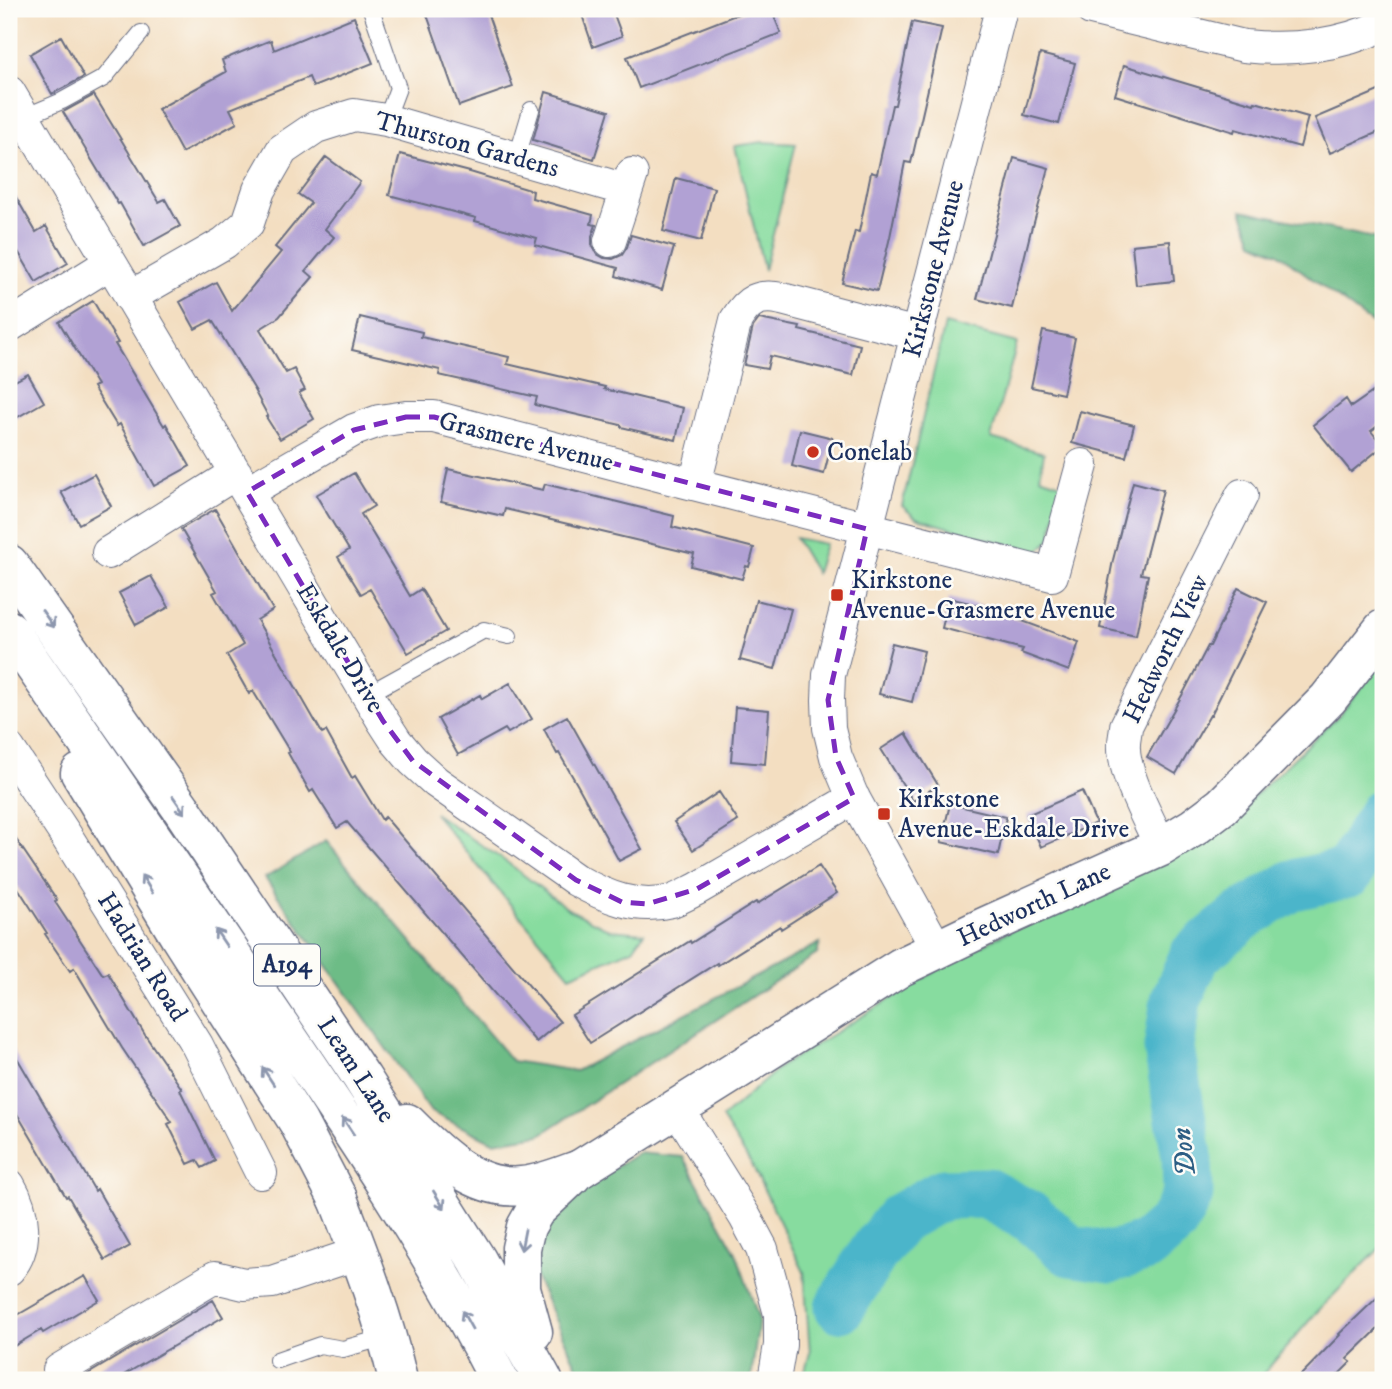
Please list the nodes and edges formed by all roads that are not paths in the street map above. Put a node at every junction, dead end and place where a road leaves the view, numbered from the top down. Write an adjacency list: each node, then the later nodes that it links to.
1 (371, 9): 8 (lane)
2 (1001, 9): 14 (street, Kirkstone Avenue)
3 (1091, 9): 4 (street)
4 (1383, 24)
5 (141, 33): 6 (lane)
6 (16, 105): 11 (street, Eskdale Drive)
7 (531, 110): 9 (lane)
8 (386, 120): 9 (street, Thurston Gardens); 12 (street, Thurston Gardens)
9 (517, 157): 10 (street, Thurston Gardens)
10 (610, 241)
11 (110, 263): 12 (street, Eskdale Drive); 13 (street)
12 (130, 297): 16 (street, Eskdale Drive)
13 (9, 326)
14 (917, 334): 17 (street); 19 (street, Kirkstone Avenue)
15 (1082, 465): 19 (street)
16 (241, 482): 17 (street, Grasmere Avenue); 20 (street, Grasmere Avenue); 26 (street, Eskdale Drive)
17 (695, 484): 19 (street, Grasmere Avenue)
18 (1242, 495): 29 (street, Hedworth View)
19 (867, 529): 28 (street, Kirkstone Avenue)
20 (108, 553)
21 (9, 564): 31 (main road, Leam Lane / A194, one-way to 31)
22 (1383, 629): 29 (main road, Hedworth Lane)
23 (9, 630): 42 (main road, Leam Lane / A194, one-way to 23)
24 (509, 636): 26 (lane)
25 (9, 650): 36 (main road, one-way to 25)
26 (368, 694): 28 (street, Eskdale Drive)
27 (9, 749): 34 (street, Hadrian Road)
28 (854, 798): 30 (street, Kirkstone Avenue)
29 (1161, 847): 30 (main road, Hedworth Lane)
30 (937, 949): 32 (main road, Hedworth Lane)
31 (362, 1078): 33 (main road, A194); 43 (main road, Leam Lane / A194, one-way to 43)
32 (677, 1108): 33 (main road, Hedworth Lane); 44 (street)
33 (580, 1169): 43 (main road, A194, one-way to 43)
34 (261, 1173)
35 (9, 1185): 37 (street)
36 (359, 1253): 38 (main road); 40 (street)
37 (9, 1269)
38 (386, 1337): 39 (lane); 41 (main road)
39 (277, 1360)
40 (59, 1370)
41 (398, 1380)
42 (499, 1380)
43 (544, 1380)
44 (774, 1380)

